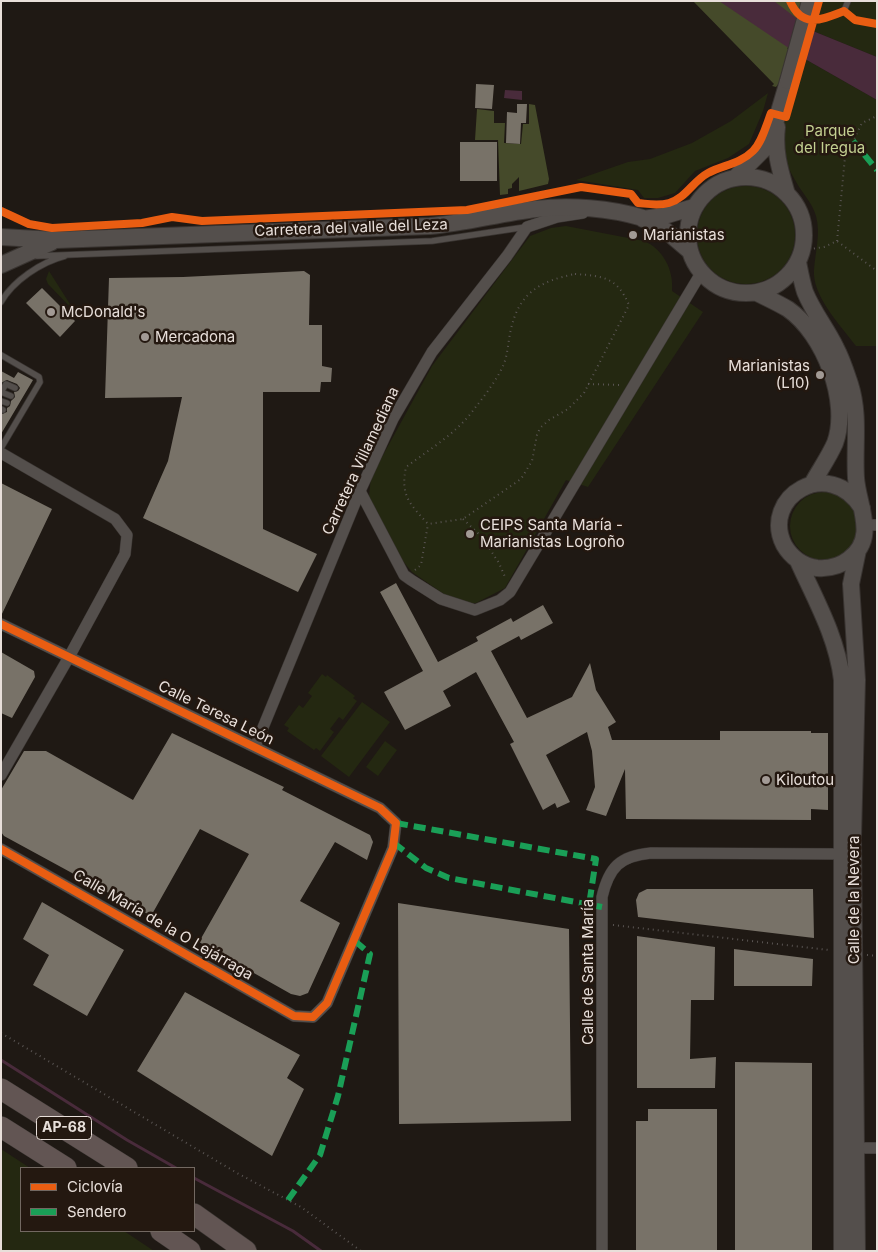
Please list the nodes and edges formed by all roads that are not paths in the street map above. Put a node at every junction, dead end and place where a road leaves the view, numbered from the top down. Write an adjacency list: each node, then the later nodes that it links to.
1 (810, 1): 4 (main road, bridge)
2 (848, 1): 3 (lane)
3 (844, 11)
4 (778, 115): 5 (main road); 6 (main road)
5 (736, 177): 6 (main road); 7 (main road)
6 (787, 194): 15 (main road)
7 (694, 207): 9 (main road, Carretera del valle del Leza); 13 (main road)
8 (603, 210): 9 (main road, Carretera del valle del Leza); 10 (street); 12 (main road, Carretera del valle del Leza)
9 (643, 218): 13 (main road, Carretera del valle del Leza)
10 (526, 227): 14 (lane); 31 (street, Carretera Villamediana)
11 (1, 237): 12 (main road, Carretera del valle del Leza)
12 (56, 240): 16 (main road, Carretera del valle del Leza)
13 (690, 251): 17 (main road)
14 (72, 254): 16 (lane); 19 (lane)
15 (800, 256): 18 (main road); 32 (main road)
16 (6, 263)
17 (701, 273): 18 (main road); 31 (street)
18 (757, 293): 30 (main road)
19 (1, 302)
20 (1, 355): 25 (lane)
21 (15, 388): 22 (lane)
22 (1, 392): 24 (lane)
23 (25, 393): 25 (lane)
24 (11, 396)
25 (32, 396): 27 (lane)
26 (21, 401): 27 (lane)
27 (27, 403): 28 (lane)
28 (1, 448)
29 (1, 453): 36 (street)
30 (812, 484): 32 (main road); 34 (main road)
31 (360, 491): 37 (street, Carretera Villamediana)
32 (868, 519): 33 (main road)
33 (858, 550): 34 (main road); 44 (main road, Calle de la Nevera)
34 (798, 560): 40 (main road, Calle de la Nevera)
35 (1, 624): 36 (street, Calle Teresa León)
36 (69, 657): 37 (street, Calle Teresa León); 38 (street)
37 (255, 747): 41 (street, Calle Teresa León)
38 (1, 775)
39 (1, 849): 41 (street, Calle María de la O Lejárraga)
40 (841, 854): 52 (street, Calle de Santa María); 53 (main road, Calle de la Nevera)
41 (313, 1017)
42 (1, 1089): 47 (highway, AP-68)
43 (1, 1127): 46 (highway, AP-68)
44 (857, 1148): 45 (street); 54 (main road, Calle de la Nevera)
45 (877, 1148)
46 (64, 1167)
47 (125, 1167)
48 (195, 1215): 51 (highway)
49 (162, 1232): 50 (highway)
50 (190, 1251)
51 (246, 1251)
52 (602, 1251)
53 (842, 1251)
54 (857, 1251)

